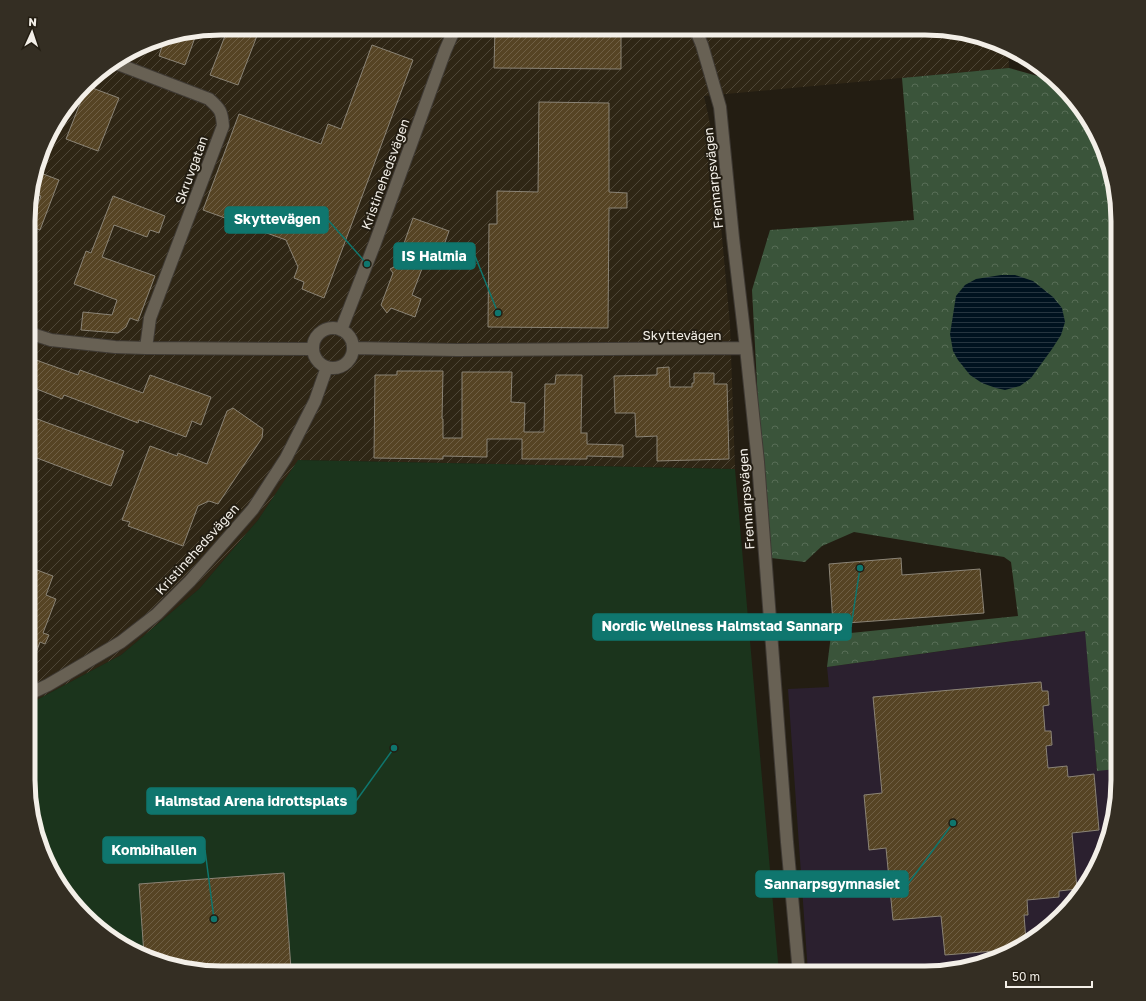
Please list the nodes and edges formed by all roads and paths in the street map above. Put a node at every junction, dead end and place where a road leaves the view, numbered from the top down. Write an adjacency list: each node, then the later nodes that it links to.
1 (452, 35): 4 (street, Kristinehedsvägen)
2 (698, 35): 9 (street, Frennarpsvägen)
3 (120, 65): 6 (street, Skruvgatan)
4 (341, 330): 7 (street); 8 (street)
5 (35, 335): 6 (street)
6 (146, 348): 7 (street)
7 (313, 348): 10 (street)
8 (353, 348): 9 (street, Skyttevägen); 10 (street)
9 (746, 348): 12 (street, Frennarpsvägen)
10 (327, 367): 11 (street, Kristinehedsvägen)
11 (35, 691)
12 (798, 966)

